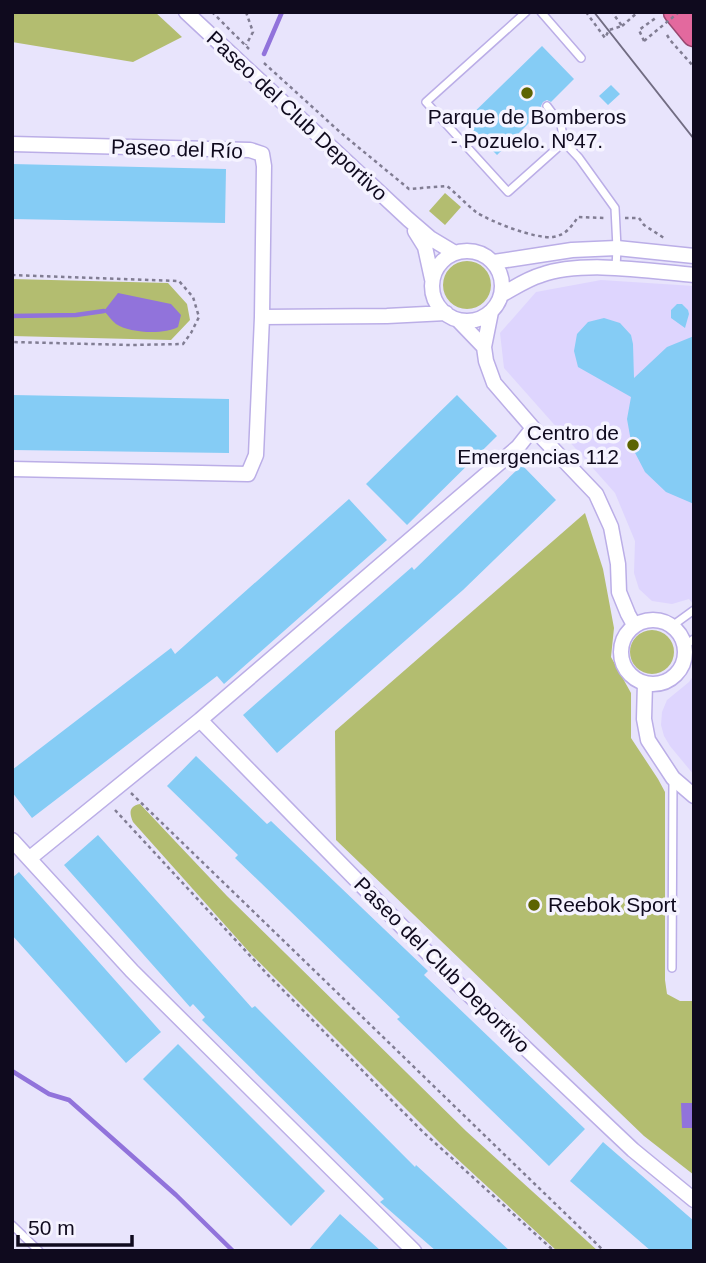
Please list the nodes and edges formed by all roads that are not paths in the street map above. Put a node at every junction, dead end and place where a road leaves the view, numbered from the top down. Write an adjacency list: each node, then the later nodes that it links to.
1 (186, 12): 10 (street, Paseo del Club Deportivo)
2 (526, 12): 8 (lane)
3 (541, 12): 6 (lane)
4 (677, 12): 5 (highway)
5 (694, 34)
6 (581, 58)
7 (547, 106): 8 (lane)
8 (564, 142): 11 (lane)
9 (12, 144): 21 (street, Paseo del Río)
10 (408, 219): 12 (street, Paseo del Club Deportivo); 17 (street, Paseo del Club Deportivo)
11 (617, 248): 13 (street); 14 (street); 15 (lane)
12 (454, 253): 14 (street); 17 (street)
13 (694, 256)
14 (494, 262): 18 (street)
15 (616, 268): 16 (street); 18 (street)
16 (694, 275)
17 (433, 286): 20 (street); 22 (street)
18 (501, 295): 19 (street)
19 (491, 312): 22 (street); 23 (street)
20 (387, 316): 21 (street); 22 (street)
21 (262, 317): 25 (street, Paseo del Río)
22 (452, 317): 23 (street)
23 (484, 347): 24 (street)
24 (533, 428): 27 (street); 31 (street)
25 (12, 469)
26 (694, 610): 28 (lane)
27 (634, 625): 28 (street); 30 (street)
28 (672, 626): 29 (street)
29 (689, 642): 30 (street)
30 (645, 683): 32 (street)
31 (200, 720): 35 (street); 37 (street, Paseo del Club Deportivo)
32 (673, 778): 33 (street); 36 (lane)
33 (694, 796)
34 (12, 840): 35 (street)
35 (30, 858): 40 (street)
36 (672, 968)
37 (694, 1200)
38 (12, 1226): 39 (lane)
39 (39, 1251)
40 (414, 1251)

